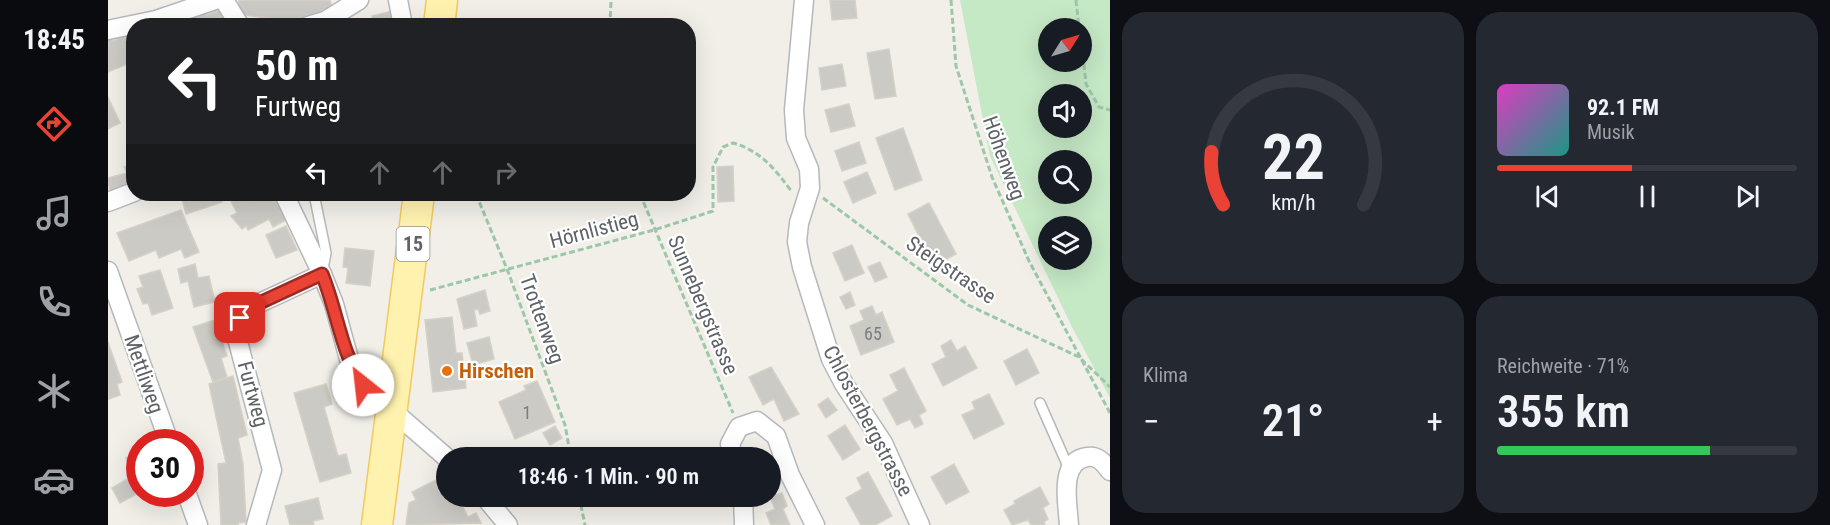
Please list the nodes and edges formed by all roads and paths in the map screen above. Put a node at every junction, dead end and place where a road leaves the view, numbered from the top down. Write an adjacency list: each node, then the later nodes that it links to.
1 (215, 0): 10 (street)
2 (224, 0): 11 (street)
3 (356, 0): 12 (street)
4 (398, 0): 13 (street)
5 (442, 0): 14 (main road)
6 (611, 0): 15 (path)
7 (804, 0): 22 (street, Chlosterbergstrasse)
8 (951, 0): 34 (path, Höhenweg)
9 (1076, 0): 16 (path)
10 (162, 18)
11 (235, 18)
12 (329, 18)
13 (401, 18)
14 (440, 18)
15 (610, 18)
16 (1079, 18)
17 (126, 26): 18 (street)
18 (108, 30)
19 (1085, 72): 20 (path)
20 (1110, 110)
21 (126, 195): 28 (street)
22 (808, 195): 29 (path, Hörnlistieg); 34 (path, Steigstrasse); 57 (street, Chlosterbergstrasse)
23 (287, 201): 32 (street)
24 (315, 201): 32 (lane)
25 (418, 201): 37 (main road, 15)
26 (479, 201): 30 (path, Trottenweg)
27 (643, 201): 29 (path, Sunnebergstrasse)
28 (108, 202)
29 (654, 230): 30 (path, Hörnlistieg); 39 (path, Sunnebergstrasse)
30 (507, 269): 33 (path, Hörnlistieg); 41 (path, Trottenweg)
31 (108, 271): 40 (street, Mettliweg)
32 (322, 274): 37 (street); 51 (street, Furtweg)
33 (419, 292)
34 (1079, 357): 35 (path, Steigstrasse); 38 (path, Höhenweg)
35 (1110, 387)
36 (1040, 404): 44 (lane)
37 (393, 410): 43 (street); 52 (main road, 15)
38 (1110, 413)
39 (739, 427): 42 (street); 56 (street)
40 (164, 429)
41 (570, 447)
42 (731, 447)
43 (436, 448)
44 (1070, 471): 45 (street); 58 (street)
45 (1110, 471)
46 (192, 507): 50 (street)
47 (493, 507): 53 (street)
48 (581, 507): 54 (path)
49 (743, 507): 55 (street)
50 (198, 525)
51 (256, 525)
52 (377, 525)
53 (508, 525)
54 (585, 525)
55 (744, 525)
56 (815, 525)
57 (920, 525)
58 (1069, 525)

